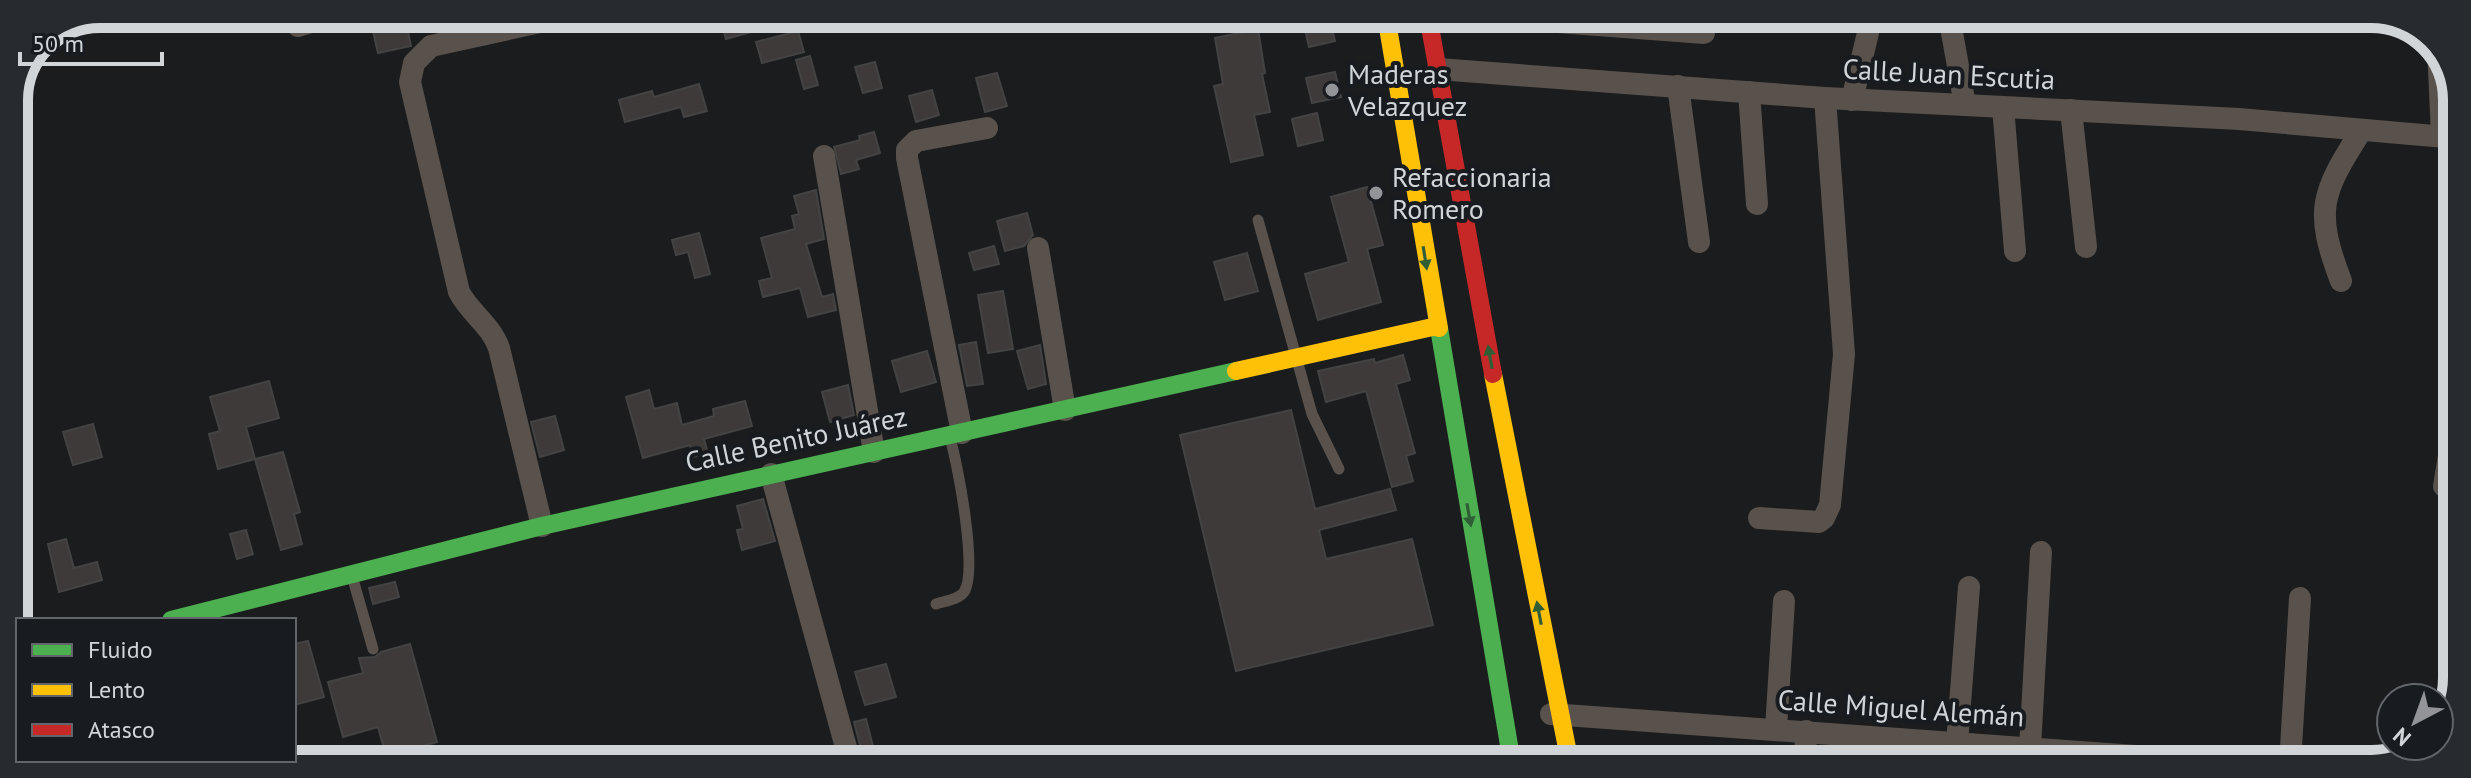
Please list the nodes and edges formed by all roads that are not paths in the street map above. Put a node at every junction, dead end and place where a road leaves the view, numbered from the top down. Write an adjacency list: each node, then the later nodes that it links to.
1 (513, 28): 35 (street)
2 (1388, 28): 27 (main road, one-way to 27)
3 (1430, 28): 8 (main road)
4 (1638, 28): 7 (street)
5 (1869, 28): 12 (street)
6 (1951, 28): 13 (street)
7 (1704, 33)
8 (1438, 69): 9 (street, Calle Juan Escutia); 44 (main road, one-way to 8)
9 (1678, 86): 10 (street, Calle Juan Escutia); 22 (street)
10 (1749, 92): 11 (street, Calle Juan Escutia); 20 (street)
11 (1825, 98): 12 (street, Calle Juan Escutia); 34 (street)
12 (1852, 100): 13 (street, Calle Juan Escutia)
13 (1965, 105): 14 (street, Calle Juan Escutia)
14 (2003, 107): 15 (street, Calle Juan Escutia); 25 (street)
15 (2071, 110): 17 (street, Calle Juan Escutia); 23 (street)
16 (987, 128): 30 (street)
17 (2361, 131): 18 (street, Calle Juan Escutia); 26 (street)
18 (2443, 137)
19 (824, 156): 31 (street)
20 (1757, 204)
21 (1258, 220): 28 (lane)
22 (1699, 242)
23 (2086, 247)
24 (1038, 248): 29 (street)
25 (2015, 251)
26 (2341, 281)
27 (1437, 326): 28 (main road, Calle Benito Juárez); 50 (main road, one-way to 50)
28 (1295, 358): 29 (main road, Calle Benito Juárez); 32 (lane)
29 (1065, 410): 30 (main road, Calle Benito Juárez)
30 (956, 434): 31 (main road, Calle Benito Juárez); 41 (lane)
31 (874, 452): 33 (main road, Calle Benito Juárez)
32 (1339, 469)
33 (771, 474): 35 (main road, Calle Benito Juárez); 49 (street)
34 (1759, 518)
35 (542, 526): 37 (main road, Calle Benito Juárez)
36 (2041, 552): 48 (street)
37 (352, 574): 42 (main road, Calle Benito Juárez); 43 (lane)
38 (1969, 587): 47 (street)
39 (2300, 598): 55 (street)
40 (1784, 601): 45 (street)
41 (936, 604)
42 (179, 618)
43 (373, 649)
44 (1555, 714): 45 (street, Calle Miguel Alemán); 51 (main road); 52 (main road)
45 (1776, 729): 46 (street, Calle Miguel Alemán)
46 (1806, 731): 47 (street, Calle Miguel Alemán); 53 (street)
47 (1957, 743): 48 (street, Calle Miguel Alemán)
48 (2030, 748): 54 (street, Calle Miguel Alemán)
49 (847, 750)
50 (1510, 750)
51 (1555, 750)
52 (1566, 750)
53 (1805, 750)
54 (2057, 750)
55 (2291, 750)

